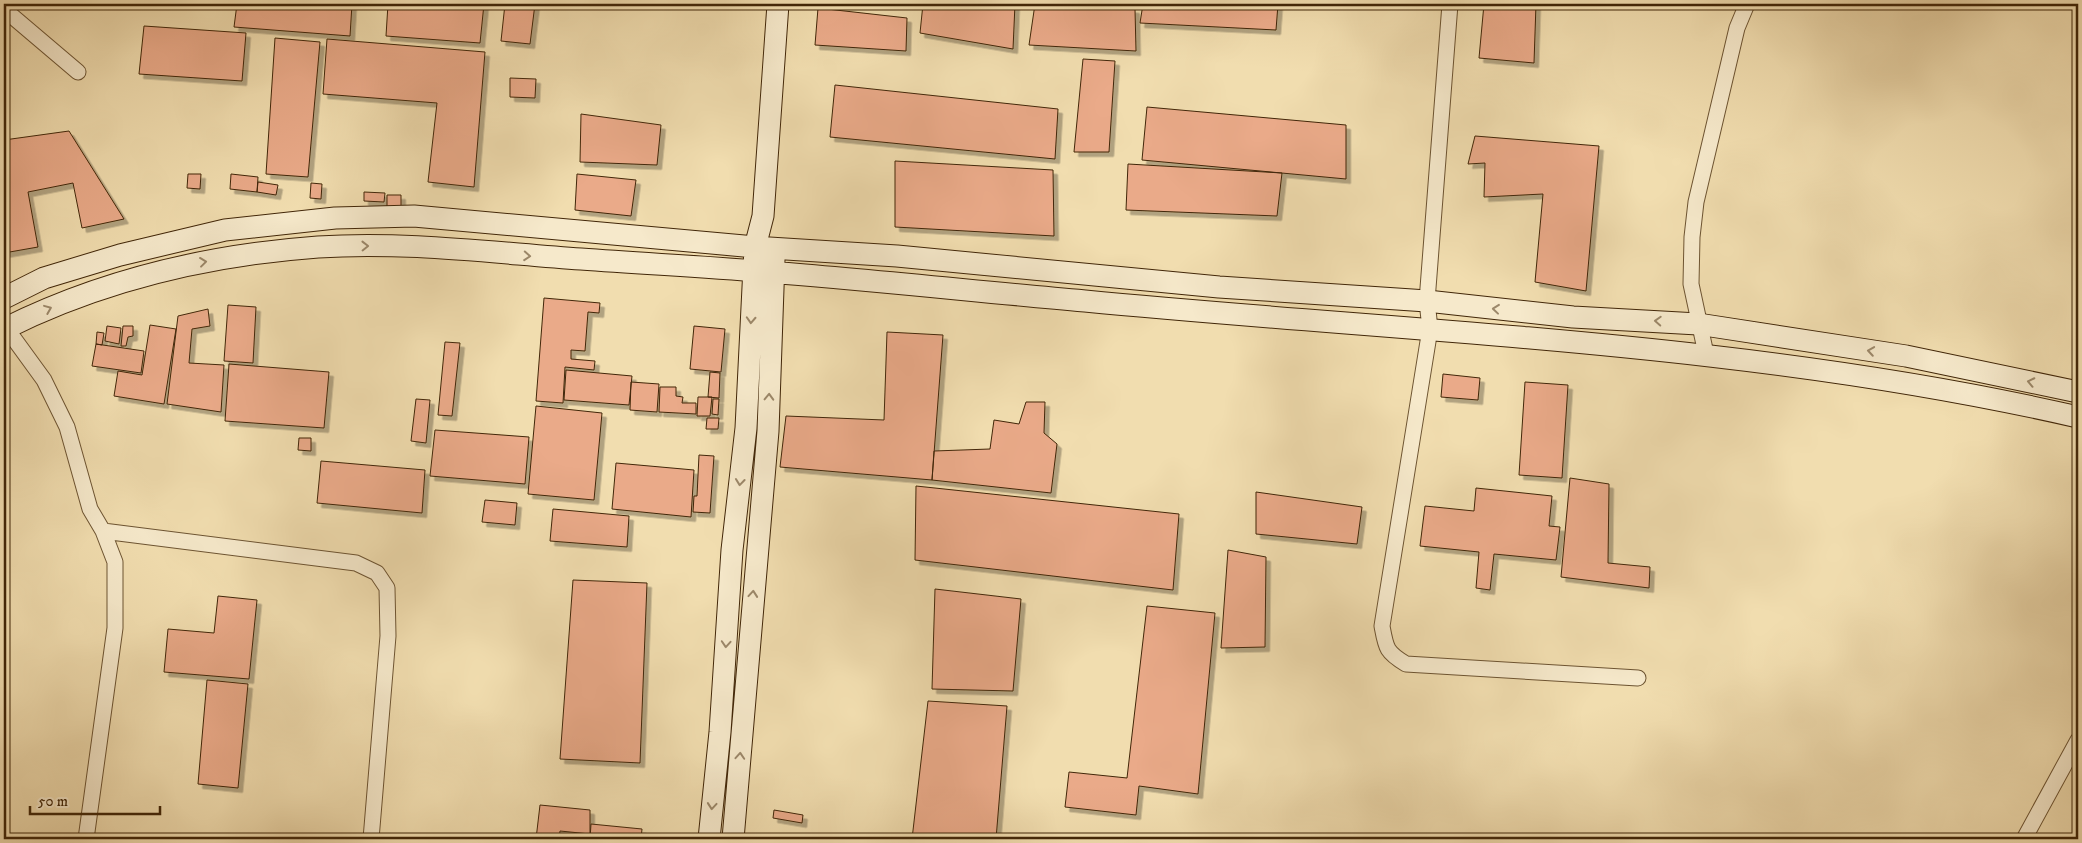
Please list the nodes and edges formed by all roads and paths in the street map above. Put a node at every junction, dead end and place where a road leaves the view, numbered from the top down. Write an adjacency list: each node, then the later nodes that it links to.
1 (778, 4): 6 (street)
2 (1450, 4): 9 (street)
3 (1747, 4): 10 (street)
4 (6, 9): 5 (street)
5 (78, 72)
6 (764, 247): 7 (street); 8 (street); 9 (street)
7 (763, 272): 11 (street, one-way to 7); 12 (street); 16 (street, one-way to 16); 17 (street, one-way to 7)
8 (4, 298)
9 (1426, 301): 10 (street, one-way to 9); 12 (street)
10 (1698, 324): 13 (street); 14 (street, one-way to 10)
11 (5, 327): 18 (street)
12 (1430, 329): 13 (street); 21 (street)
13 (1706, 354): 15 (street)
14 (2078, 392)
15 (2078, 417)
16 (746, 428): 17 (street); 19 (street, one-way to 19)
17 (768, 431): 20 (street)
18 (103, 531): 25 (street); 26 (street)
19 (732, 550): 20 (street); 22 (street, one-way to 22)
20 (756, 554): 23 (street, one-way to 20)
21 (1638, 678)
22 (720, 732): 23 (street); 27 (street, one-way to 27)
23 (741, 732): 28 (street, one-way to 23)
24 (2078, 740): 29 (street)
25 (86, 839)
26 (370, 839)
27 (709, 839)
28 (733, 839)
29 (2024, 839)

